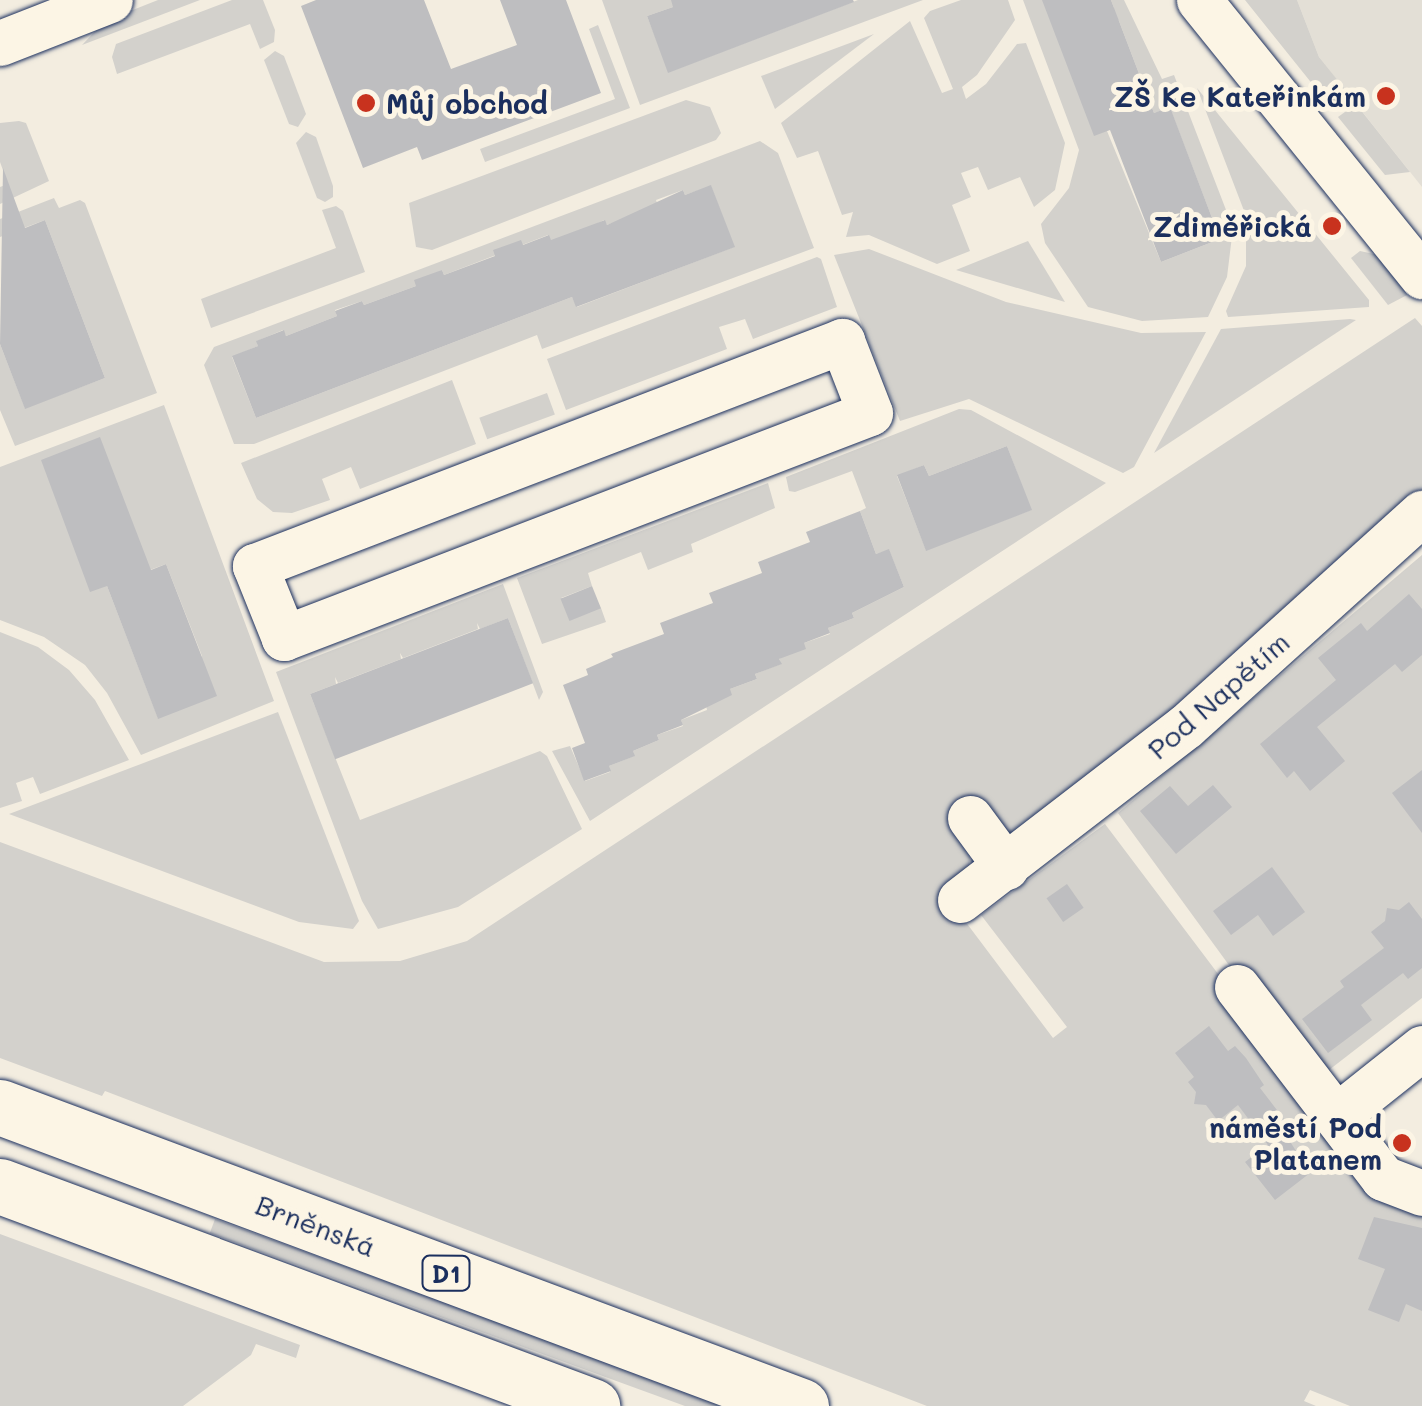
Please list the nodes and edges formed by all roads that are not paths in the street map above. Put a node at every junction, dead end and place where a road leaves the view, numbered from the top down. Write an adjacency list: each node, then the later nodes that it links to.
1 (110, 0): 3 (street)
2 (1199, 0): 4 (street)
3 (0, 43)
4 (1422, 276)
5 (1422, 513): 8 (street, Pod Napětím)
6 (255, 566): 6 (street)
7 (970, 818): 8 (street)
8 (1006, 867): 9 (street, Pod Napětím)
9 (960, 900)
10 (1237, 987): 14 (street)
11 (1422, 1048): 14 (street)
12 (0, 1096): 15 (highway)
13 (0, 1107): 15 (highway, Brněnská / D1)
14 (1339, 1114): 17 (street)
15 (90, 1140): 19 (highway, Brněnská / D1)
16 (0, 1186): 18 (highway)
17 (1422, 1193)
18 (592, 1406)
19 (801, 1406)

